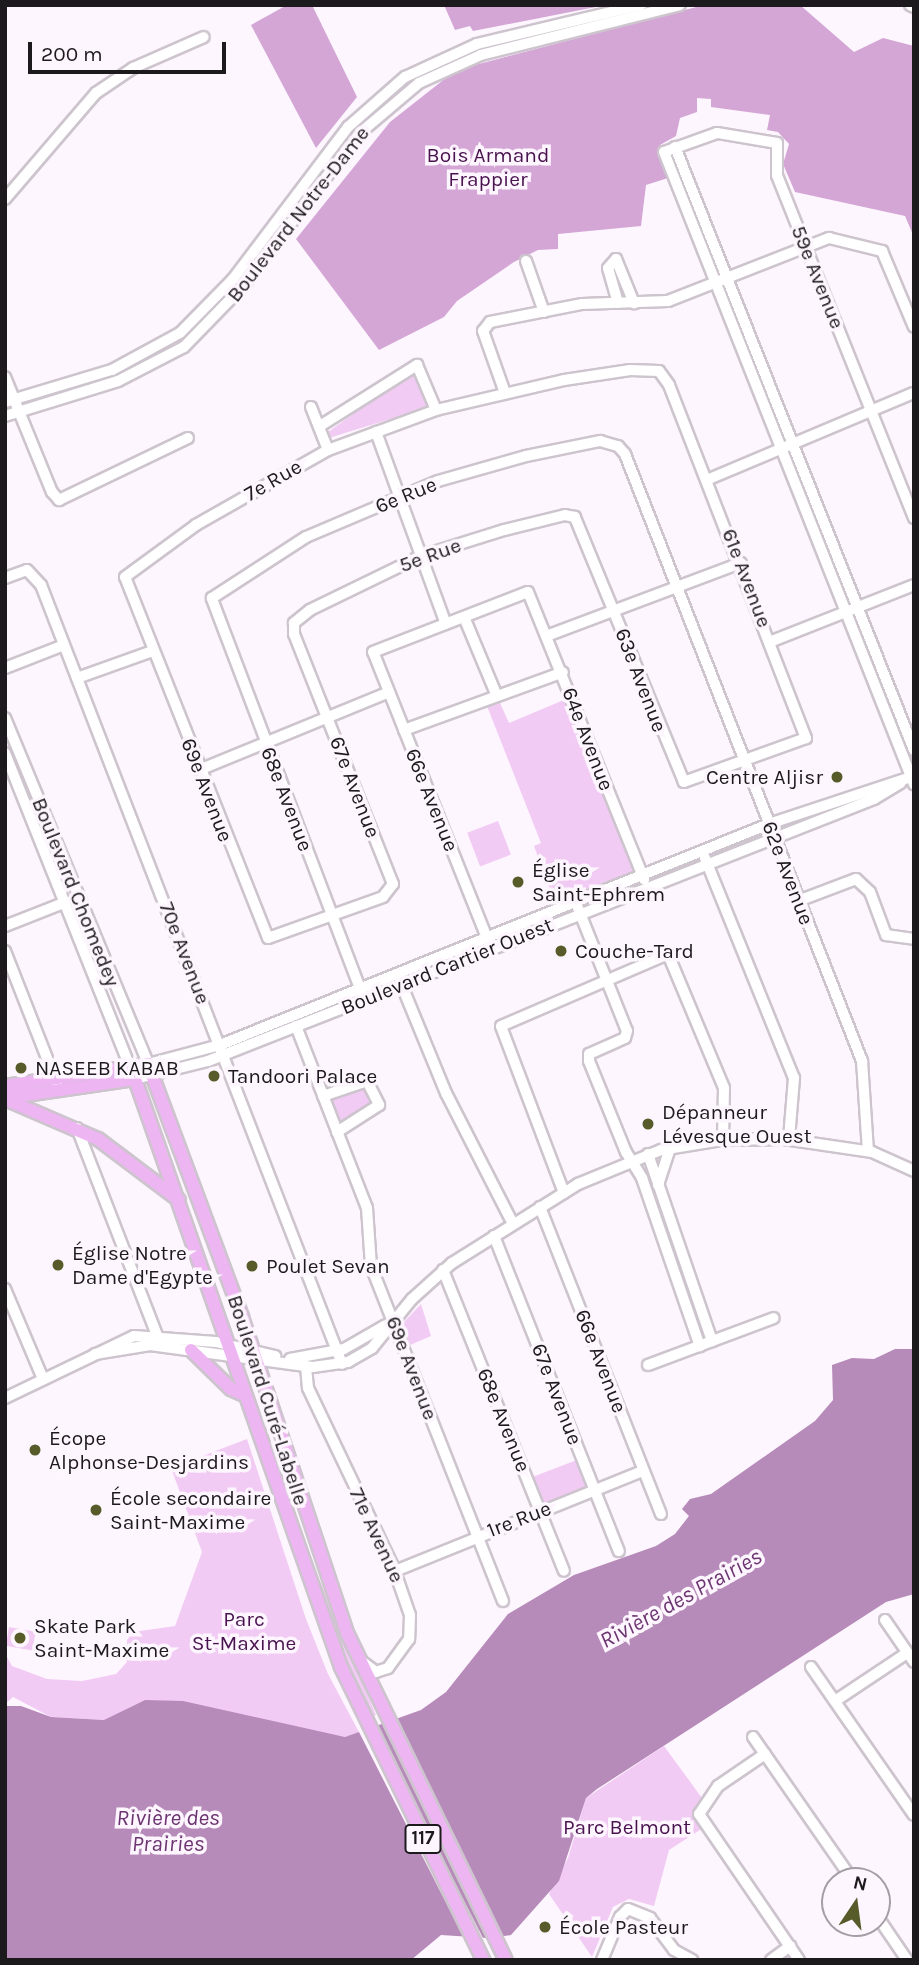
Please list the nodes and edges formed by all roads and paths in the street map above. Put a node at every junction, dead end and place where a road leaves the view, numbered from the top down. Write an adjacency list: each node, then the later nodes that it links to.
1 (641, 5): 22 (street, Boulevard Notre-Dame)
2 (680, 5): 26 (street, Boulevard Notre-Dame)
3 (204, 37): 5 (street)
4 (675, 147): 6 (street); 7 (street, 59e Avenue); 8 (street, 59e Avenue)
5 (5, 198)
6 (698, 207): 7 (street); 10 (street)
7 (687, 211): 11 (street)
8 (805, 246): 10 (street); 15 (street); 25 (street, 59e Avenue)
9 (526, 261): 14 (street)
10 (729, 279): 11 (street); 16 (street)
11 (714, 285): 13 (street); 17 (street)
12 (618, 303): 13 (street); 13 (street); 14 (street)
13 (634, 303)
14 (544, 312): 20 (street)
15 (914, 327)
16 (762, 363): 17 (street); 31 (street)
17 (748, 368): 34 (street)
18 (649, 369): 20 (street, 7e Rue); 35 (street, 61e Avenue)
19 (5, 377): 22 (street)
20 (505, 393): 24 (street, 7e Rue)
21 (914, 393): 25 (street)
22 (10, 401): 26 (street)
23 (311, 407): 28 (street)
24 (436, 410): 28 (street); 29 (street, 7e Rue)
25 (871, 410): 31 (street); 38 (street, 59e Avenue)
26 (19, 412): 27 (street, Boulevard Notre-Dame); 30 (street)
27 (5, 416)
28 (320, 426): 33 (street)
29 (376, 432): 33 (street, 7e Rue); 36 (street)
30 (188, 438)
31 (794, 444): 34 (street); 39 (street)
32 (618, 446): 36 (street, 6e Rue); 46 (street, 62e Avenue)
33 (328, 450): 43 (street, 7e Rue)
34 (780, 450): 35 (street); 40 (street)
35 (709, 479): 42 (street, 61e Avenue)
36 (400, 496): 41 (street); 47 (street, 6e Rue)
37 (575, 517): 41 (street, 5e Rue); 49 (street, 63e Avenue)
38 (914, 518)
39 (824, 522): 40 (street); 48 (street)
40 (811, 527): 50 (street)
41 (421, 556): 52 (street, 5e Rue); 53 (street)
42 (741, 563): 46 (street); 55 (street, 61e Avenue)
43 (125, 577): 57 (street, 69e Avenue)
44 (5, 578): 56 (street, 70e Avenue)
45 (914, 585): 48 (street)
46 (677, 587): 49 (street); 71 (street, 62e Avenue)
47 (212, 598): 68 (street, 68e Avenue)
48 (858, 607): 50 (street); 61 (street)
49 (614, 610): 54 (street); 71 (street, 63e Avenue)
50 (845, 612): 55 (street); 63 (street)
51 (464, 617): 53 (street); 54 (street, 64e Avenue); 64 (street)
52 (294, 623): 65 (street, 67e Avenue)
53 (446, 624): 62 (street, 66e Avenue)
54 (549, 635): 59 (street, 64e Avenue)
55 (772, 641): 71 (street, 61e Avenue)
56 (64, 645): 58 (street); 60 (street, 70e Avenue)
57 (153, 651): 60 (street); 72 (street, 69e Avenue)
58 (5, 668)
59 (563, 672): 64 (street); 78 (street, 64e Avenue)
60 (77, 678): 96 (street, 70e Avenue)
61 (889, 687): 63 (street); 69 (street)
62 (389, 692): 65 (street); 67 (street, 66e Avenue)
63 (877, 692): 73 (street)
64 (496, 694): 67 (street)
65 (328, 717): 68 (street); 84 (street, 67e Avenue)
66 (5, 718): 97 (street, Boulevard Chomedey)
67 (404, 730): 86 (street, 66e Avenue)
68 (265, 743): 72 (street); 84 (street, 68e Avenue)
69 (914, 750)
70 (5, 753): 82 (street, Boulevard Chomedey)
71 (745, 761): 74 (street, 62e Avenue)
72 (199, 770): 84 (street, 69e Avenue)
73 (913, 779): 74 (street, Boulevard Cartier Ouest); 75 (street, Boulevard Cartier Ouest)
74 (769, 824): 75 (street, 62e Avenue); 76 (street, Boulevard Cartier Ouest)
75 (774, 836): 77 (street, Boulevard Cartier Ouest); 81 (street, 62e Avenue)
76 (703, 851): 77 (street); 78 (street, Boulevard Cartier Ouest)
77 (707, 862): 79 (street, Boulevard Cartier Ouest); 105 (street)
78 (642, 875): 79 (street, 64e Avenue); 80 (street, Boulevard Cartier Ouest)
79 (646, 886): 83 (street, Boulevard Cartier Ouest)
80 (576, 901): 83 (street); 86 (street, Boulevard Cartier Ouest)
81 (798, 901): 87 (street); 109 (street, 62e Avenue)
82 (66, 902): 85 (street); 98 (street, Boulevard Chomedey)
83 (580, 913): 88 (street, Boulevard Cartier Ouest); 91 (street)
84 (332, 916): 93 (street, 68e Avenue)
85 (5, 926)
86 (486, 937): 88 (street, 66e Avenue); 90 (street, Boulevard Cartier Ouest)
87 (914, 939)
88 (491, 948): 92 (street, Boulevard Cartier Ouest)
89 (5, 951): 100 (street)
90 (396, 973): 92 (street); 93 (street, Boulevard Cartier Ouest)
91 (608, 978): 106 (street); 112 (street); 115 (street)
92 (401, 984): 94 (street, Boulevard Cartier Ouest); 118 (street)
93 (360, 987): 94 (street, 68e Avenue); 96 (street, Boulevard Cartier Ouest)
94 (364, 999): 95 (street, Boulevard Cartier Ouest)
95 (296, 1026): 96 (street, Boulevard Cartier Ouest); 101 (street, 69e Avenue)
96 (222, 1049): 97 (street, Boulevard Cartier Ouest); 129 (street, 70e Avenue)
97 (150, 1070): 98 (main road); 130 (main road, Boulevard Curé-Labelle / 117)
98 (132, 1074): 100 (main road); 116 (main road, Boulevard Curé-Labelle)
99 (5, 1086): 100 (main road)
100 (57, 1086): 102 (main road)
101 (323, 1096): 104 (street, 69e Avenue); 104 (street)
102 (5, 1099): 103 (main road)
103 (77, 1127): 107 (main road); 111 (street)
104 (337, 1132): 123 (street, 69e Avenue)
105 (789, 1139): 106 (street); 109 (street)
106 (723, 1140): 108 (street)
107 (103, 1141): 111 (street); 116 (main road)
108 (670, 1149): 110 (street); 114 (street)
109 (868, 1151): 113 (street)
110 (648, 1154): 112 (street); 114 (street)
111 (89, 1157): 124 (street)
112 (629, 1160): 115 (street); 126 (street)
113 (914, 1171)
114 (658, 1186): 125 (street)
115 (564, 1193): 117 (street)
116 (179, 1200): 128 (main road, Boulevard Curé-Labelle / 117)
117 (540, 1207): 118 (street); 137 (street, 66e Avenue)
118 (513, 1224): 119 (street)
119 (494, 1236): 120 (street); 138 (street, 67e Avenue)
120 (443, 1270): 123 (street); 139 (street, 68e Avenue)
121 (5, 1289): 134 (street)
122 (774, 1318): 125 (street)
123 (393, 1320): 129 (street); 131 (street); 141 (street, 69e Avenue)
124 (157, 1340): 127 (street); 128 (street); 134 (street)
125 (712, 1341): 126 (street)
126 (700, 1346): 132 (street)
127 (191, 1350): 128 (street); 135 (main road)
128 (229, 1350): 130 (street); 135 (main road, Boulevard Curé-Labelle / 117)
129 (338, 1351): 130 (street); 131 (street, 70e Avenue)
130 (253, 1355): 133 (street); 148 (main road, Boulevard Curé-Labelle / 117)
131 (342, 1364): 133 (street)
132 (648, 1365)
133 (306, 1366): 143 (street, 71e Avenue)
134 (44, 1379): 136 (street)
135 (244, 1395): 158 (main road, Boulevard Curé-Labelle / 117)
136 (5, 1398)
137 (643, 1471): 138 (street, 1re Rue); 140 (street, 66e Avenue)
138 (594, 1490): 139 (street, 1re Rue); 142 (street, 67e Avenue)
139 (541, 1511): 141 (street, 1re Rue); 144 (street, 68e Avenue)
140 (661, 1514)
141 (478, 1535): 143 (street, 1re Rue); 145 (street, 69e Avenue)
142 (619, 1551)
143 (395, 1571): 148 (street, 71e Avenue)
144 (564, 1571)
145 (503, 1601)
146 (885, 1620): 147 (street)
147 (907, 1653): 149 (street); 151 (street)
148 (357, 1657): 159 (main road, Boulevard Curé-Labelle / 117)
149 (914, 1662)
150 (811, 1667): 151 (street)
151 (835, 1701): 154 (street)
152 (753, 1737): 153 (street)
153 (765, 1754): 155 (street); 157 (street)
154 (914, 1815)
155 (843, 1867)
156 (891, 1937): 164 (street)
157 (790, 1946): 162 (street); 163 (street)
158 (482, 1958)
159 (506, 1960)
160 (602, 1960): 161 (street)
161 (692, 1960)
162 (771, 1960)
163 (800, 1960)
164 (907, 1960)

